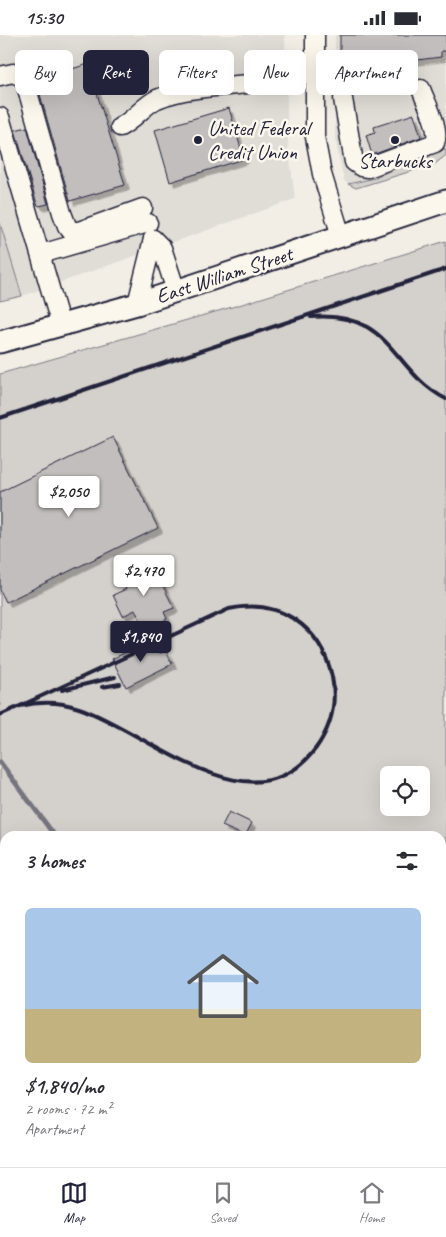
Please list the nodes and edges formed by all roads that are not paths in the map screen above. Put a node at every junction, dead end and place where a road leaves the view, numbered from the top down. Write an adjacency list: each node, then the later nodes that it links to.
1 (316, 35): 9 (street)
2 (0, 76): 10 (street)
3 (244, 84): 7 (street)
4 (421, 89): 5 (street)
5 (343, 99)
6 (0, 117): 10 (street)
7 (120, 127)
8 (446, 201): 9 (main road, East William Street)
9 (341, 236): 11 (main road, East William Street)
10 (41, 254): 13 (street)
11 (176, 291): 12 (main road, East William Street); 12 (street)
12 (137, 304): 13 (main road, East William Street)
13 (61, 325): 14 (main road, East William Street)
14 (0, 342)

